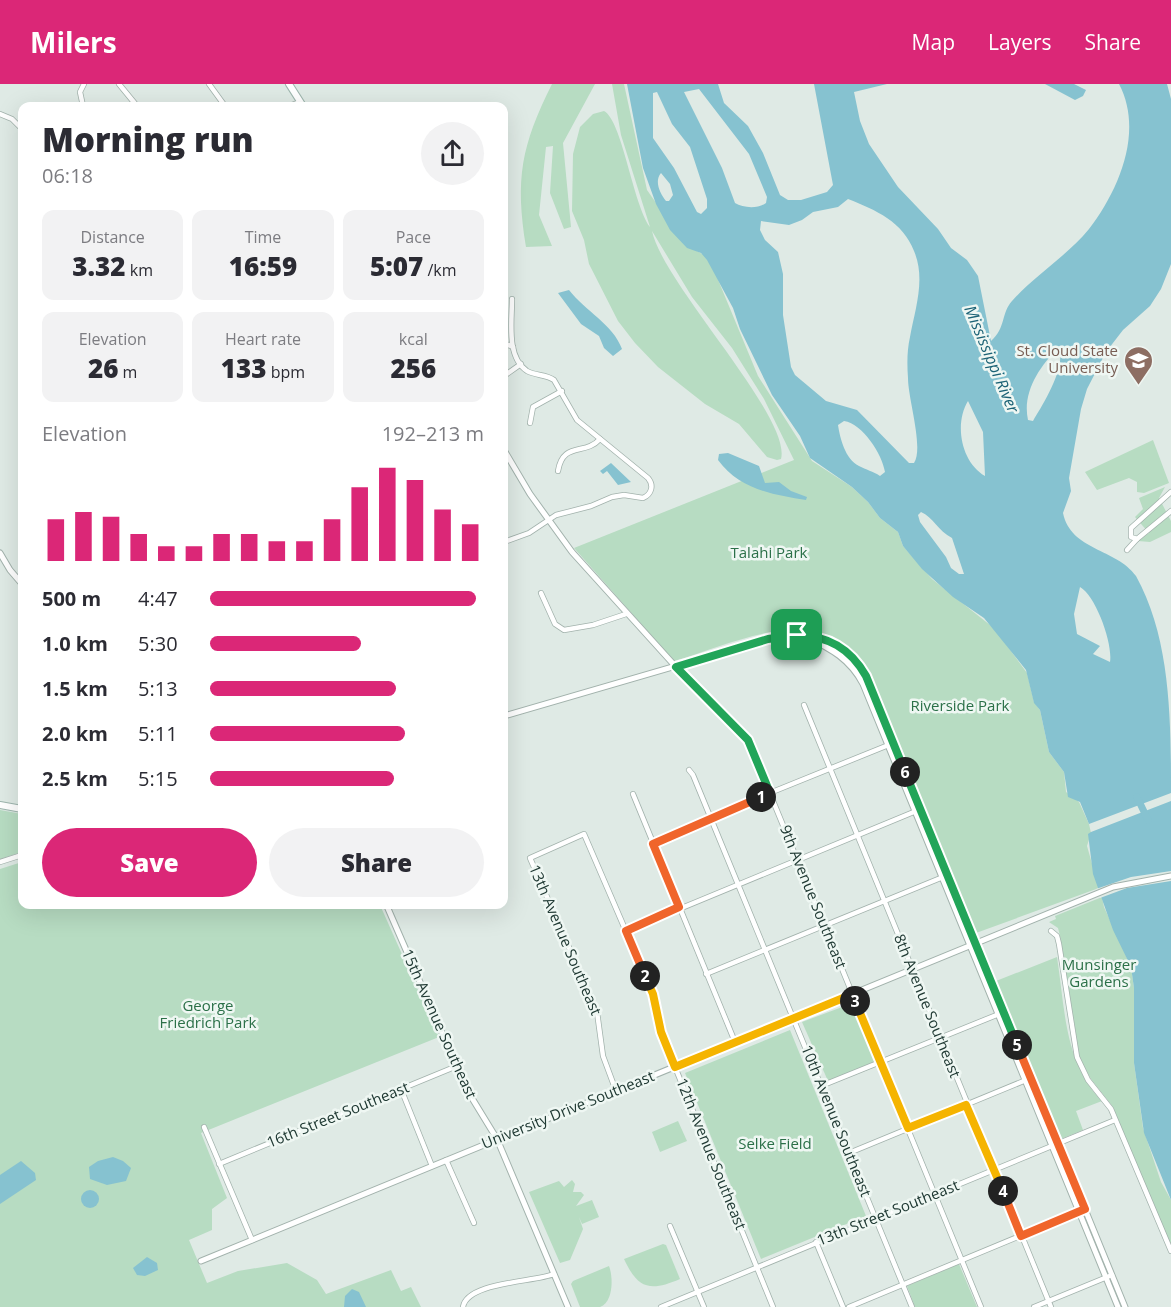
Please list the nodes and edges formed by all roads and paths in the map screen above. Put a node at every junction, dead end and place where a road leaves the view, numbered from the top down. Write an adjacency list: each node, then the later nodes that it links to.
1 (84, 84): 5 (street)
2 (119, 84): 6 (street)
3 (209, 84): 7 (street)
4 (289, 84): 8 (main road)
5 (82, 102)
6 (134, 102)
7 (222, 102)
8 (301, 102)
9 (0, 114): 10 (street)
10 (18, 125)
11 (512, 299): 13 (street)
12 (508, 309): 13 (street)
13 (512, 309): 15 (street)
14 (508, 345): 15 (street)
15 (513, 347): 16 (street)
16 (520, 364): 17 (street); 18 (street)
17 (508, 373)
18 (562, 392): 19 (street); 20 (street)
19 (530, 423)
20 (600, 439): 22 (street); 25 (street)
21 (508, 456): 25 (street, 9th Avenue Southeast)
22 (558, 471)
23 (1171, 492): 26 (street)
24 (1171, 511): 26 (street)
25 (548, 520): 27 (street); 32 (street, 9th Avenue Southeast)
26 (1137, 539): 28 (street)
27 (508, 541)
28 (1127, 550)
29 (0, 553): 30 (street)
30 (18, 579)
31 (541, 593): 32 (street)
32 (626, 614): 33 (street, 9th Avenue Southeast)
33 (676, 667): 35 (street); 36 (street); 39 (street, 9th Avenue Southeast)
34 (804, 705): 37 (street, 8th Avenue Southeast)
35 (508, 715)
36 (890, 745): 37 (street); 43 (street)
37 (829, 769): 39 (street); 45 (street, 8th Avenue Southeast)
38 (689, 770): 44 (street, 10th Avenue Southeast)
39 (770, 793): 44 (street); 49 (street, 9th Avenue Southeast)
40 (633, 794): 46 (street)
41 (0, 805): 42 (main road)
42 (18, 808)
43 (918, 810): 45 (street); 51 (street); 53 (street)
44 (711, 818): 46 (street); 54 (street, 10th Avenue Southeast)
45 (856, 835): 49 (street); 55 (street, 8th Avenue Southeast)
46 (653, 844): 56 (street)
47 (18, 856): 50 (street)
48 (530, 858): 59 (street, 12th Avenue Southeast); 79 (street, 13th Avenue Southeast)
49 (797, 860): 54 (street); 58 (street, 9th Avenue Southeast)
50 (0, 862)
51 (948, 875): 53 (street); 61 (street)
52 (1171, 876): 61 (street, University Drive Southeast)
53 (941, 878): 55 (street); 62 (street)
54 (738, 884): 56 (street); 63 (street, 10th Avenue Southeast)
55 (884, 901): 58 (street); 64 (street, 8th Avenue Southeast)
56 (679, 907): 59 (street); 65 (street)
57 (388, 909): 73 (street, 15th Avenue Southeast)
58 (824, 926): 63 (street); 66 (street, 9th Avenue Southeast)
59 (626, 931): 74 (street, 12th Avenue Southeast)
60 (1051, 931): 81 (street)
61 (976, 944): 62 (street, University Drive Southeast); 67 (street)
62 (969, 946): 64 (street, University Drive Southeast); 68 (street)
63 (765, 949): 65 (street); 69 (street, 10th Avenue Southeast)
64 (912, 969): 66 (street, University Drive Southeast); 70 (street, 8th Avenue Southeast)
65 (706, 974): 71 (street)
66 (853, 994): 69 (street, University Drive Southeast); 72 (street, 9th Avenue Southeast)
67 (1004, 1012): 68 (street); 75 (street)
68 (997, 1015): 70 (street); 76 (street)
69 (794, 1017): 71 (street, University Drive Southeast); 77 (street, 10th Avenue Southeast)
70 (939, 1038): 72 (street); 80 (street, 8th Avenue Southeast)
71 (735, 1042): 74 (street, University Drive Southeast)
72 (880, 1062): 77 (street); 83 (street, 9th Avenue Southeast)
73 (457, 1066): 78 (street, 16th Street Southeast); 84 (street, 15th Avenue Southeast)
74 (675, 1067): 79 (street, University Drive Southeast); 103 (street, 12th Avenue Southeast)
75 (1031, 1078): 76 (street); 85 (street)
76 (1024, 1081): 80 (street); 86 (street)
77 (821, 1086): 87 (street, 10th Avenue Southeast)
78 (401, 1089): 89 (street, 16th Street Southeast); 90 (street)
79 (616, 1091): 84 (street, University Drive Southeast)
80 (966, 1105): 83 (street); 91 (street, 8th Avenue Southeast)
81 (1116, 1120): 85 (street, 13th Street Southeast); 100 (street)
82 (204, 1126): 89 (street)
83 (908, 1128): 87 (street); 92 (street, 9th Avenue Southeast)
84 (497, 1139): 88 (street, University Drive Southeast); 104 (street, 15th Avenue Southeast)
85 (1058, 1143): 86 (street, 13th Street Southeast); 93 (street)
86 (1051, 1146): 91 (street, 13th Street Southeast); 93 (street)
87 (849, 1153): 94 (street, 10th Avenue Southeast)
88 (446, 1160): 90 (street, University Drive Southeast); 95 (street)
89 (219, 1164): 98 (street)
90 (432, 1166): 98 (street, University Drive Southeast)
91 (994, 1170): 92 (street, 13th Street Southeast); 97 (street, 8th Avenue Southeast)
92 (936, 1194): 94 (street, 13th Street Southeast); 101 (street, 9th Avenue Southeast)
93 (1082, 1211): 97 (street); 105 (street)
94 (876, 1218): 99 (street, 13th Street Southeast); 106 (street, 10th Avenue Southeast)
95 (474, 1223)
96 (670, 1226): 107 (street)
97 (1021, 1236): 101 (street); 108 (street, 8th Avenue Southeast)
98 (252, 1240): 102 (street, University Drive Southeast)
99 (816, 1242): 103 (street, 13th Street Southeast); 114 (street)
100 (1171, 1251)
101 (962, 1260): 106 (street); 117 (street, 9th Avenue Southeast)
102 (201, 1261)
103 (757, 1267): 107 (street, 13th Street Southeast); 113 (street, 12th Avenue Southeast)
104 (554, 1274): 109 (street); 110 (street, 15th Avenue Southeast)
105 (1109, 1276): 108 (street); 120 (street); 121 (street)
106 (903, 1284): 115 (street); 116 (street, 10th Avenue Southeast)
107 (698, 1291): 111 (street, 13th Street Southeast); 112 (street)
108 (1048, 1301): 118 (street); 119 (street, 8th Avenue Southeast)
109 (463, 1307)
110 (568, 1307)
111 (661, 1307)
112 (704, 1307)
113 (773, 1307)
114 (843, 1307)
115 (849, 1307)
116 (912, 1307)
117 (981, 1307)
118 (1034, 1307)
119 (1051, 1307)
120 (1118, 1307)
121 (1125, 1307)

